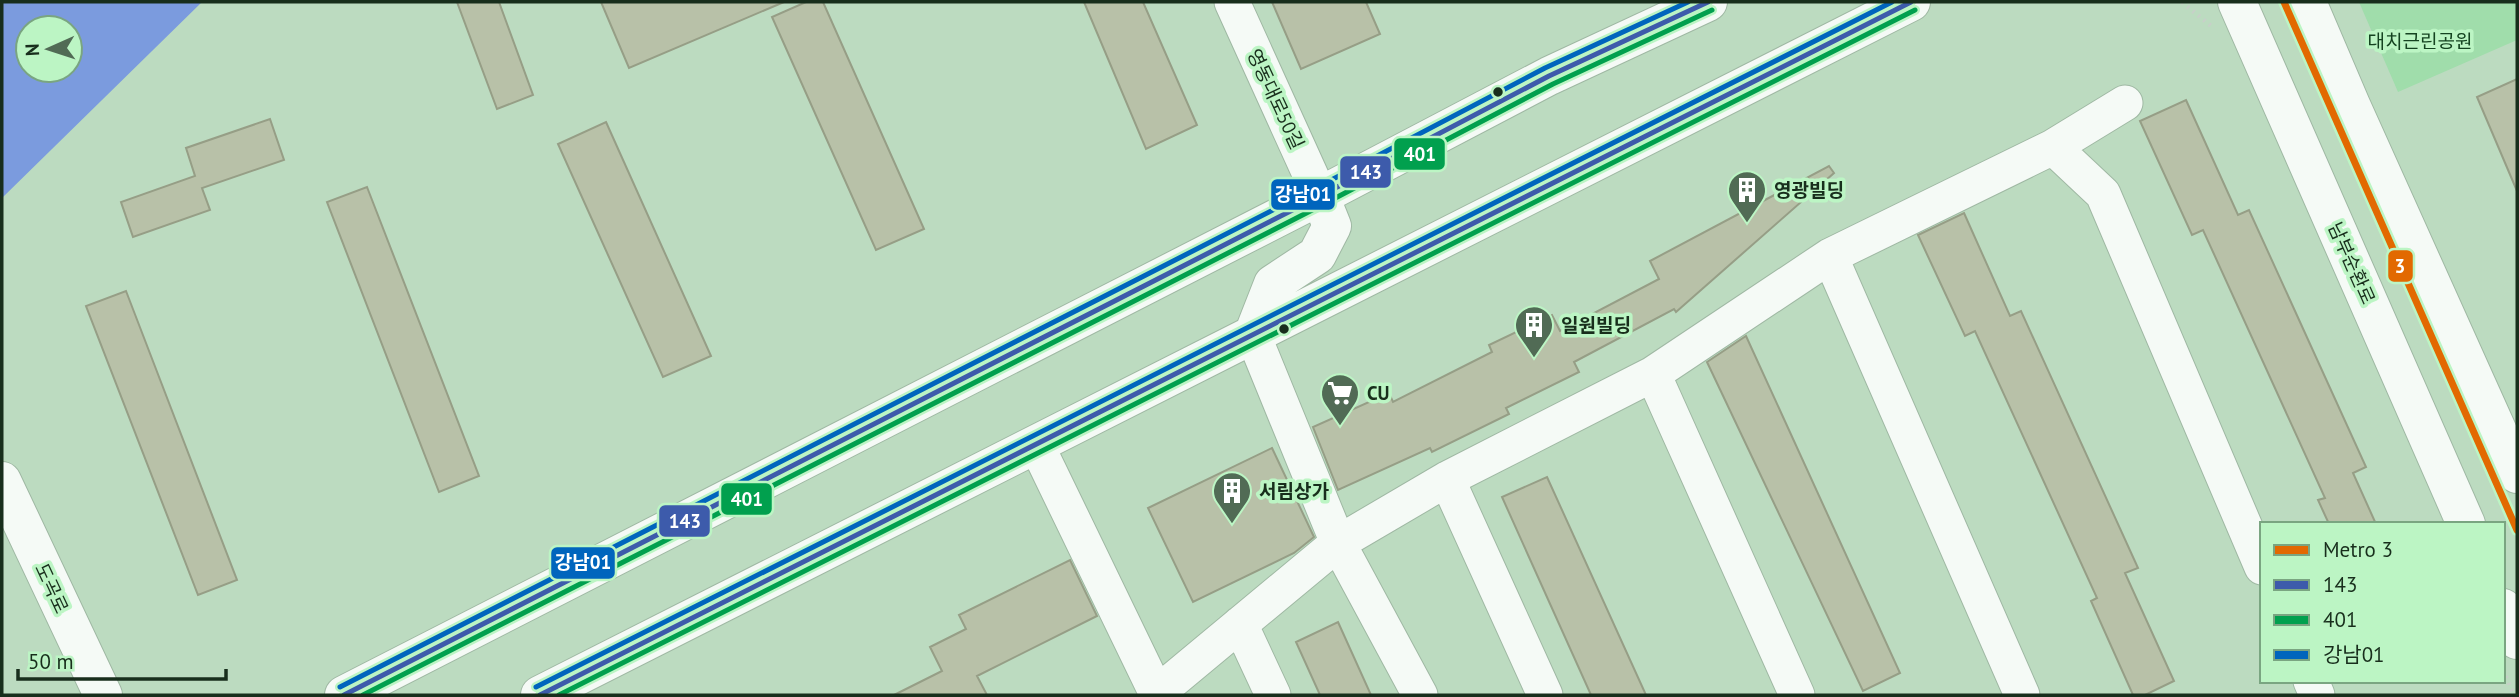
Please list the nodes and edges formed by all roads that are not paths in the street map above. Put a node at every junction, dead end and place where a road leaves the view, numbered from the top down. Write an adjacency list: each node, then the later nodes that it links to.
1 (1232, 2): 8 (street, 영동대로50길)
2 (1708, 2): 8 (main road)
3 (1911, 2): 10 (main road)
4 (2307, 2): 13 (main road)
5 (2235, 6): 16 (main road, 남부순환로)
6 (2125, 103): 7 (street)
7 (2053, 147): 9 (street); 18 (street)
8 (1321, 196): 10 (main road); 23 (main road)
9 (1830, 256): 11 (street); 30 (street)
10 (1253, 335): 12 (main road); 17 (street)
11 (1653, 374): 14 (street); 29 (street)
12 (1036, 444): 24 (main road); 25 (street)
13 (2517, 474)
14 (1447, 479): 17 (street); 28 (street)
15 (2, 481): 22 (main road, 도곡로)
16 (2465, 522)
17 (1338, 543): 20 (street); 27 (street)
18 (2260, 561)
19 (2505, 613): 21 (main road)
20 (1240, 624): 25 (street); 26 (street)
21 (2517, 640)
22 (103, 695)
23 (344, 695)
24 (540, 695)
25 (1156, 695)
26 (1273, 695)
27 (1420, 695)
28 (1545, 695)
29 (1797, 695)
30 (2022, 695)

